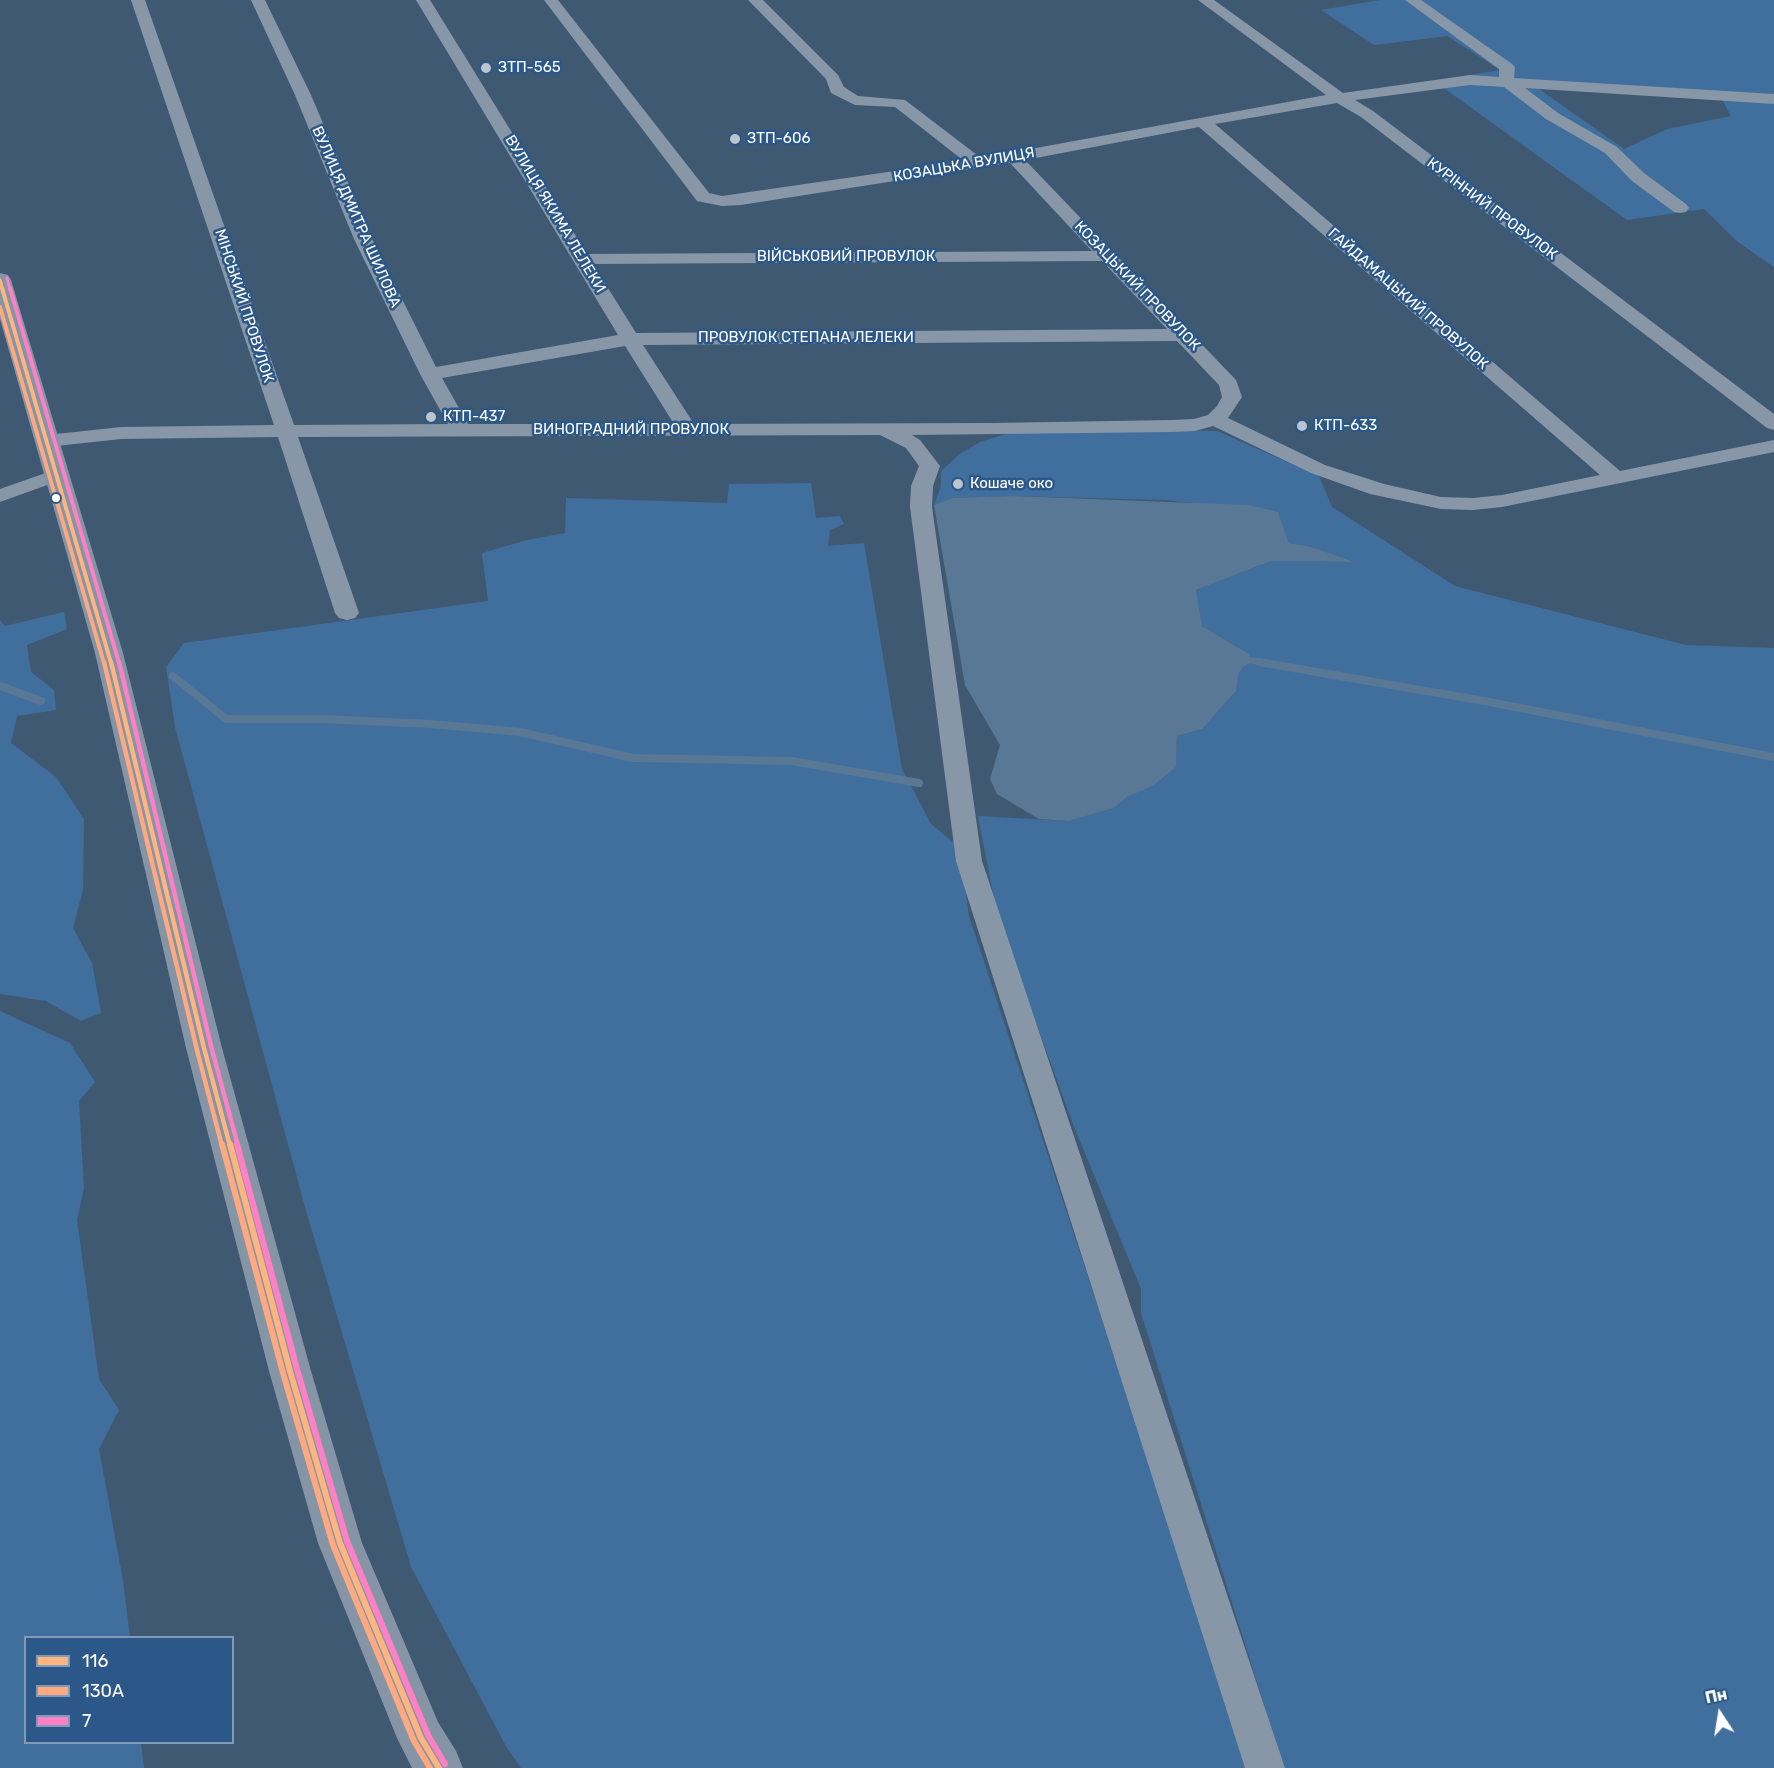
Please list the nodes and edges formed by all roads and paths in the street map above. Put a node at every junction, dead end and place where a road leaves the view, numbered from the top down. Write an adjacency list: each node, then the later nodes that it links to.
1 (138, 0): 25 (street, МІНСЬКИЙ ПРОВУЛОК)
2 (258, 0): 20 (street, ВУЛИЦЯ ДМИТРА ШИЛОВА)
3 (423, 0): 16 (street, ВУЛИЦЯ ЯКИМА ЛЕЛЕКИ)
4 (550, 0): 13 (street, КОЗАЦЬКА ВУЛИЦЯ)
5 (755, 0): 13 (street)
6 (1205, 0): 9 (street, КУРІННИЙ ПРОВУЛОК)
7 (1412, 0): 8 (street)
8 (1506, 81): 9 (street, КОЗАЦЬКА ВУЛИЦЯ); 10 (street, КОЗАЦЬКА ВУЛИЦЯ); 14 (street)
9 (1340, 98): 11 (street, КОЗАЦЬКА ВУЛИЦЯ); 22 (street, КУРІННИЙ ПРОВУЛОК)
10 (1774, 99)
11 (1201, 121): 12 (street, КОЗАЦЬКА ВУЛИЦЯ); 32 (street, ГАЙДАМАЦЬКИЙ ПРОВУЛОК)
12 (1014, 158): 13 (street, КОЗАЦЬКА ВУЛИЦЯ); 15 (street, КОЗАЦЬКИЙ ПРОВУЛОК)
13 (978, 164)
14 (1680, 208)
15 (1108, 256): 16 (street, ВІЙСЬКОВИЙ ПРОВУЛОК); 18 (street, КОЗАЦЬКИЙ ПРОВУЛОК)
16 (582, 259): 19 (street, ВУЛИЦЯ ЯКИМА ЛЕЛЕКИ)
17 (0, 281): 28 (main road)
18 (1184, 335): 19 (street, ПРОВУЛОК СТЕПАНА ЛЕЛЕКИ); 21 (street, КОЗАЦЬКИЙ ПРОВУЛОК)
19 (630, 339): 20 (street, ПРОВУЛОК СТЕПАНА ЛЕЛЕКИ); 23 (street, ВУЛИЦЯ ЯКИМА ЛЕЛЕКИ)
20 (430, 374): 27 (street, ВУЛИЦЯ ДМИТРА ШИЛОВА)
21 (1215, 419): 24 (street, ВИНОГРАДНИЙ ПРОВУЛОК); 32 (street)
22 (1774, 424)
23 (687, 428): 26 (street, ВИНОГРАДНИЙ ПРОВУЛОК); 27 (street, ВИНОГРАДНИЙ ПРОВУЛОК)
24 (993, 429): 26 (street, ВИНОГРАДНИЙ ПРОВУЛОК); 30 (street)
25 (286, 430): 27 (street, ВИНОГРАДНИЙ ПРОВУЛОК); 28 (street, ВИНОГРАДНИЙ ПРОВУЛОК); 34 (street, МІНСЬКИЙ ПРОВУЛОК)
26 (885, 430): 30 (street)
27 (462, 431)
28 (47, 441): 31 (main road)
29 (1774, 446): 32 (street)
30 (930, 466): 36 (street)
31 (57, 475): 33 (street); 35 (main road)
32 (1615, 477)
33 (0, 496)
34 (347, 613)
35 (439, 1768)
36 (1265, 1768)

